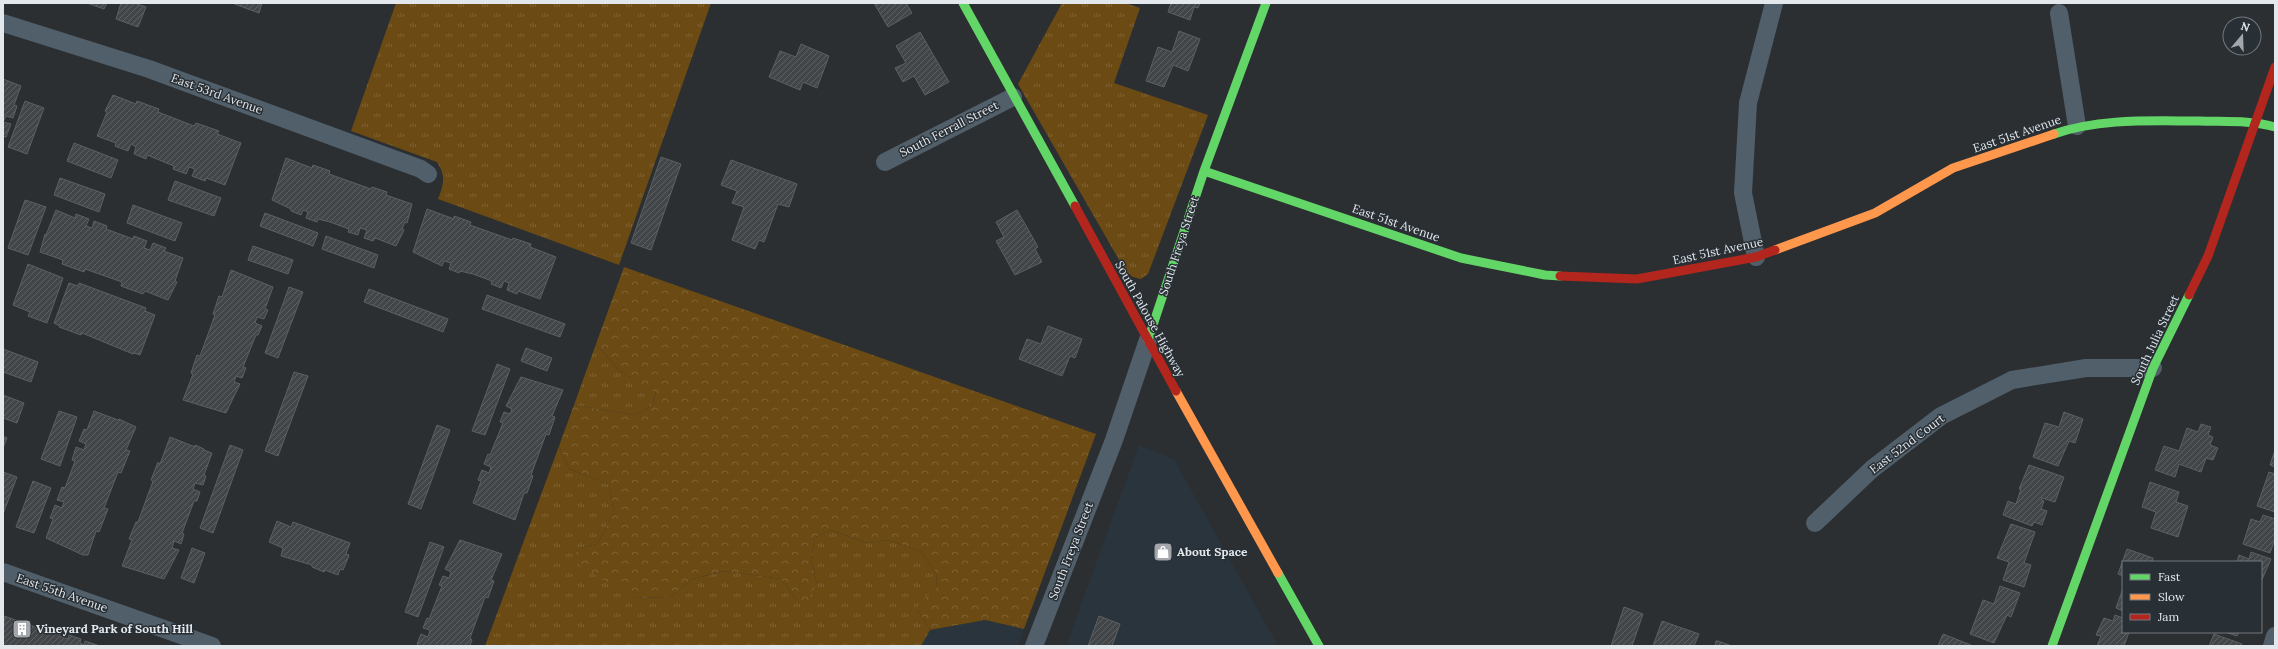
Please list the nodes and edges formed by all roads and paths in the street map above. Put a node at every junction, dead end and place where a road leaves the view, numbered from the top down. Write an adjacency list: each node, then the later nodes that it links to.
1 (963, 3): 7 (street, South Palouse Highway)
2 (1266, 3): 12 (street, South Freya Street)
3 (1774, 3): 14 (street)
4 (2059, 14): 9 (street)
5 (3, 23): 13 (street, East 53rd Avenue)
6 (2275, 67): 8 (street, South Julia Street)
7 (1013, 96): 11 (street, South Ferrall Street); 15 (street, South Palouse Highway)
8 (2257, 122): 9 (street, East 51st Avenue); 10 (street, East 51st Avenue); 16 (street, South Julia Street)
9 (2077, 126): 14 (street, East 51st Avenue)
10 (2275, 127)
11 (884, 162)
12 (1204, 171): 14 (street, East 51st Avenue); 15 (street, South Freya Street)
13 (428, 174)
14 (1756, 257)
15 (1148, 340): 21 (street, South Freya Street); 22 (street, South Palouse Highway)
16 (2153, 368): 17 (street, East 52nd Court); 23 (street, South Julia Street)
17 (1815, 523)
18 (3, 572): 20 (street, East 55th Avenue)
19 (2275, 636): 24 (street)
20 (212, 646)
21 (1034, 646)
22 (1319, 646)
23 (2052, 646)
24 (2272, 646)

